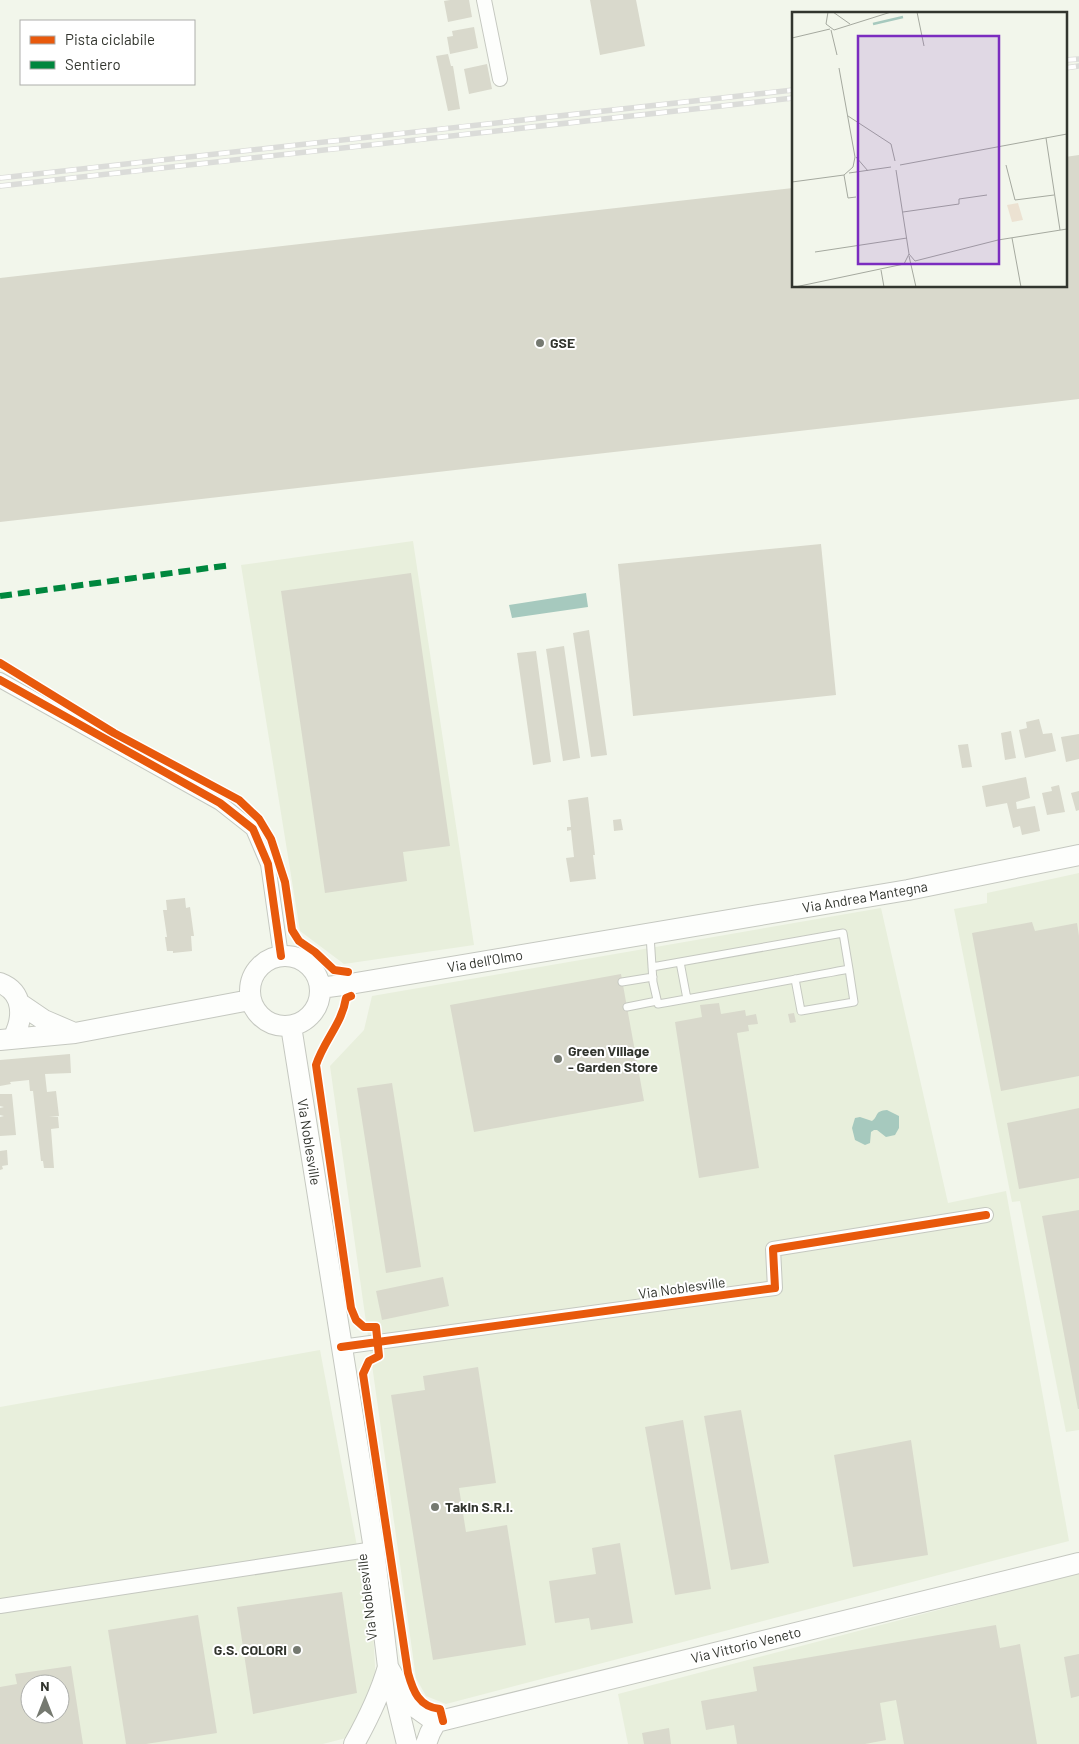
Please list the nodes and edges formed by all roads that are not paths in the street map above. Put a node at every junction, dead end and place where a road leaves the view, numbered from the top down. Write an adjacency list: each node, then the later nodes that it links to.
1 (484, 0): 2 (street)
2 (500, 79)
3 (0, 680): 6 (street)
4 (1079, 855): 5 (main road, Via Andrea Mantegna)
5 (649, 933): 8 (lane); 14 (main road, Via dell'Olmo)
6 (280, 956): 14 (main road); 17 (main road)
7 (680, 962): 8 (lane); 9 (lane); 16 (lane)
8 (652, 967): 11 (lane)
9 (849, 969): 12 (lane); 12 (lane)
10 (0, 970): 15 (main road)
11 (653, 977): 13 (lane); 18 (lane)
12 (795, 979): 16 (lane)
13 (622, 982)
14 (320, 988): 20 (main road)
15 (11, 992): 21 (main road); 22 (main road)
16 (687, 999): 18 (lane)
17 (250, 1000): 20 (main road); 21 (main road)
18 (657, 1001): 19 (lane)
19 (627, 1006)
20 (291, 1026): 24 (main road, Via Noblesville)
21 (75, 1033): 22 (main road)
22 (7, 1039)
23 (986, 1215): 24 (street, Via Noblesville)
24 (341, 1347): 25 (main road, Via Noblesville)
25 (374, 1549): 27 (street, Via Noblesville); 28 (main road, Via Noblesville)
26 (1079, 1563): 29 (main road, Via Vittorio Veneto)
27 (0, 1606)
28 (388, 1667): 29 (main road, Via Noblesville); 30 (main road, Via Noblesville); 31 (main road)
29 (436, 1722): 32 (main road)
30 (354, 1744)
31 (407, 1744)
32 (426, 1744)

